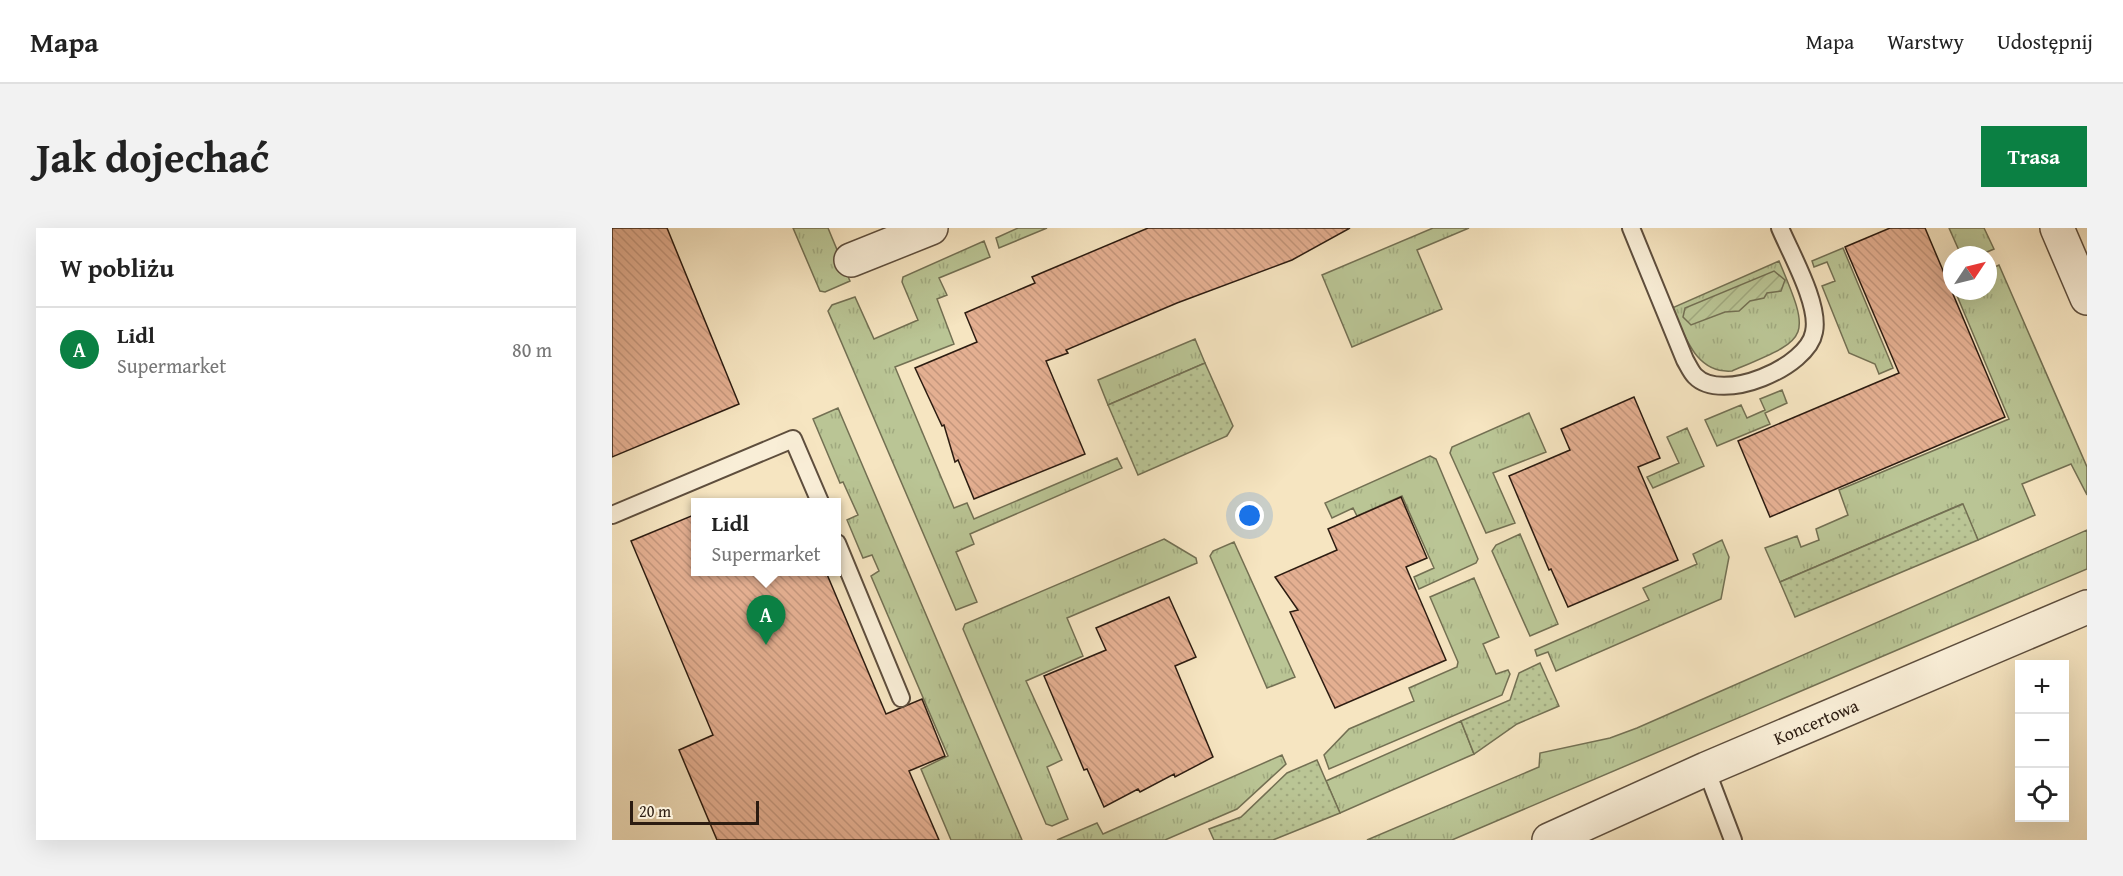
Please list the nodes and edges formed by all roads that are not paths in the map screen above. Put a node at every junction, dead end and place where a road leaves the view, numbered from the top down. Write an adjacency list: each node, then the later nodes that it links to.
1 (931, 228): 5 (street)
2 (1631, 228): 3 (lane)
3 (1780, 228)
4 (2069, 232): 6 (street)
5 (851, 260)
6 (2087, 298)
7 (818, 498): 8 (lane)
8 (612, 515)
9 (841, 553): 11 (lane)
10 (2087, 607): 12 (street, Koncertowa)
11 (901, 698)
12 (1706, 770): 13 (street, Koncertowa); 14 (lane)
13 (1549, 840)
14 (1733, 840)

